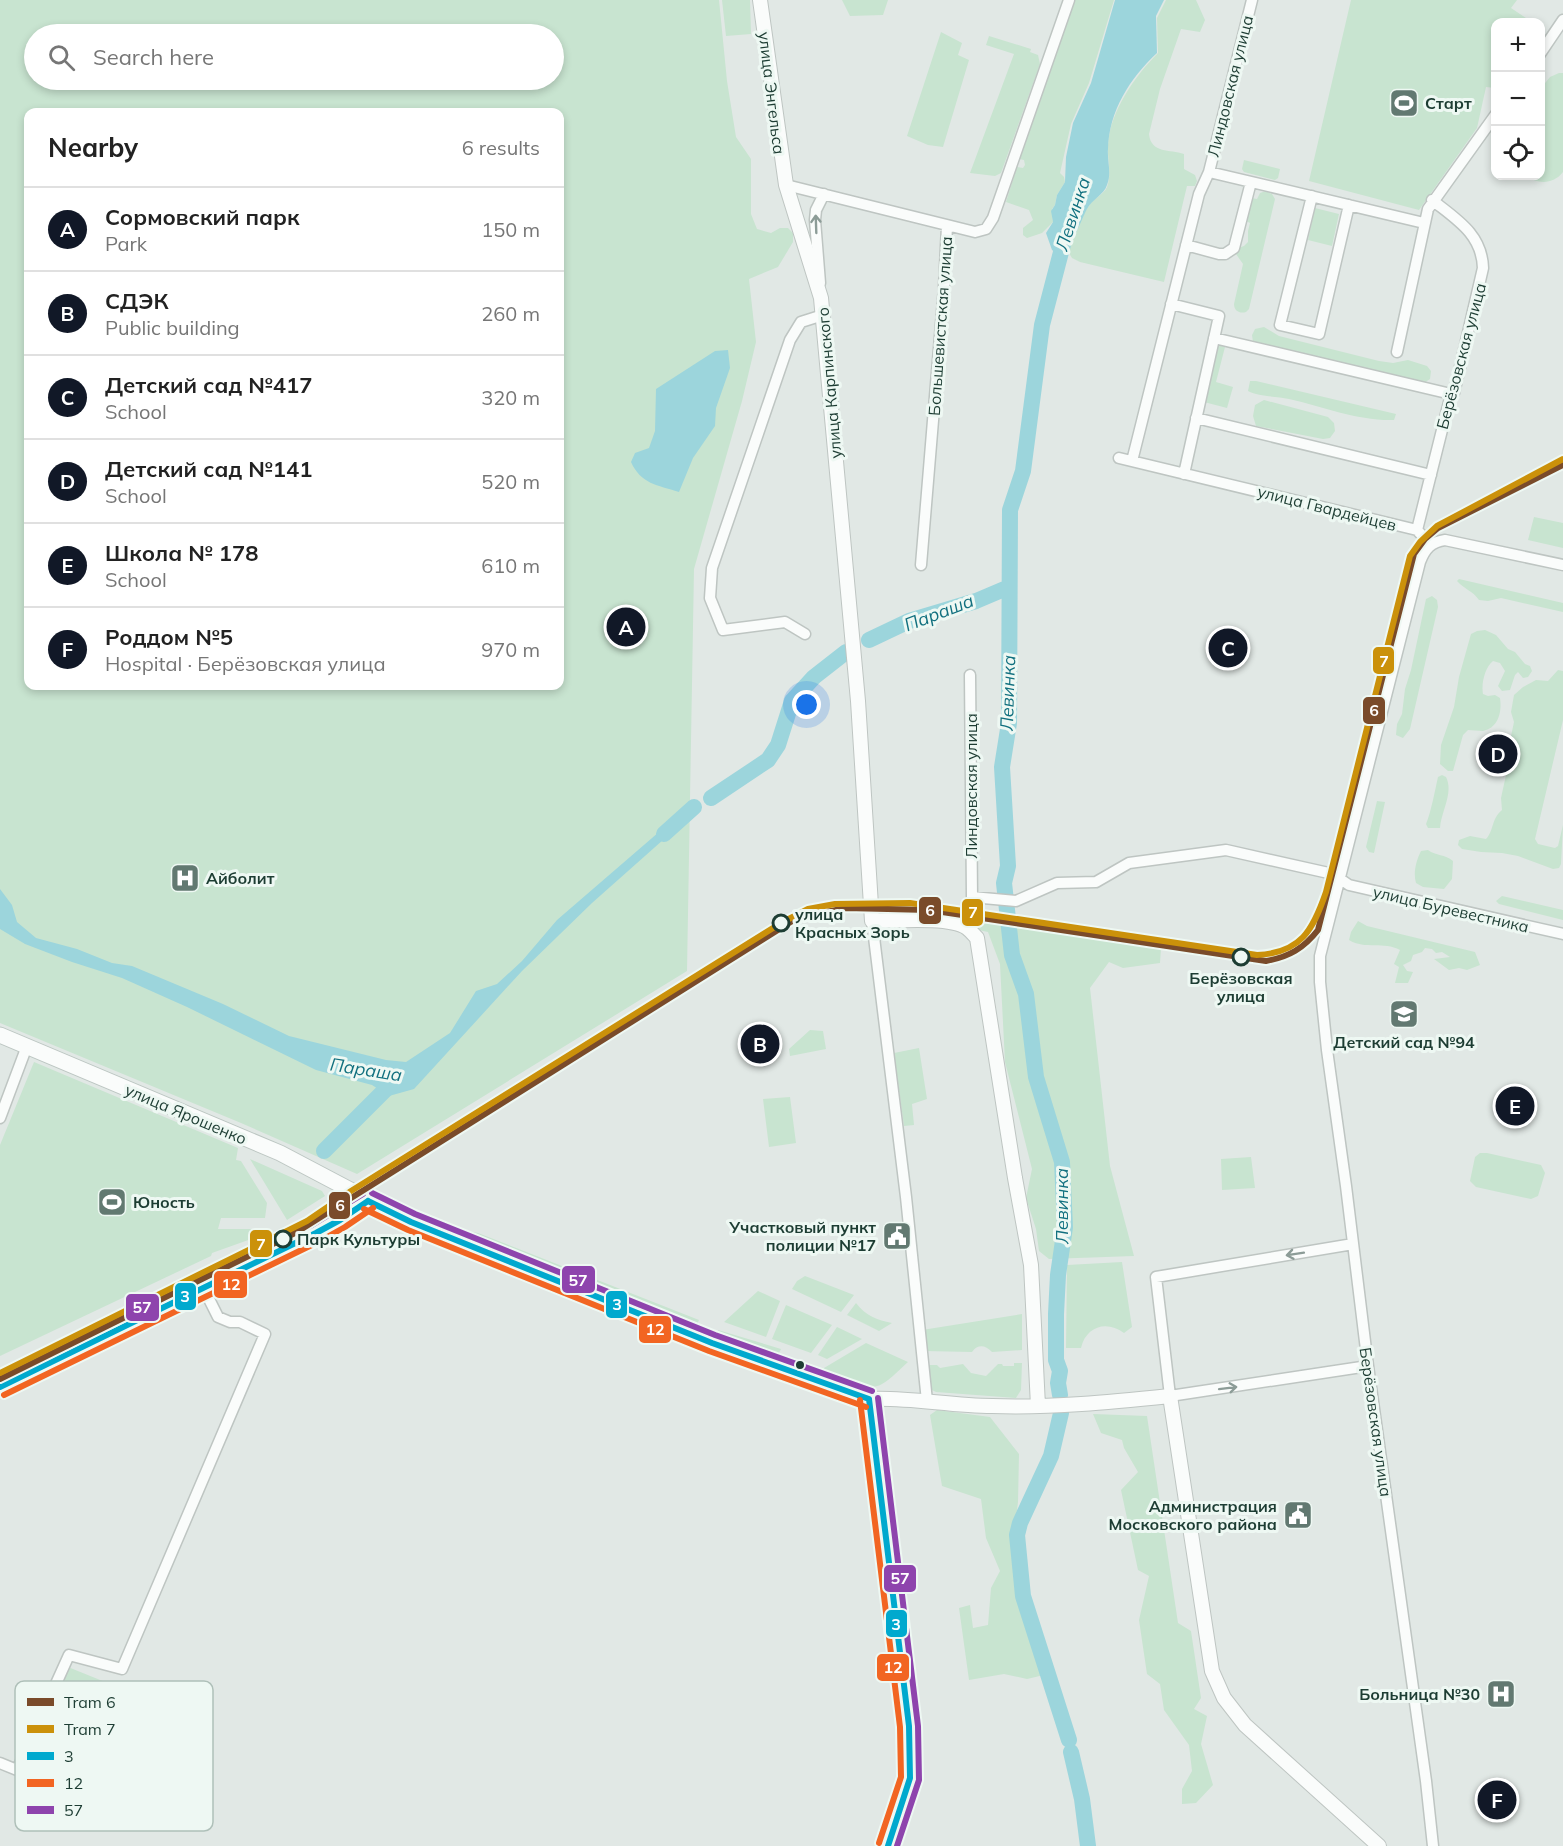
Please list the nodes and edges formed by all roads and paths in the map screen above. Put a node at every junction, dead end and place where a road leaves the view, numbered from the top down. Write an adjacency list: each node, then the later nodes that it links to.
1 (760, 0): 9 (street, улица Энгельса)
2 (1069, 0): 15 (street, Большевистская улица)
3 (1252, 0): 7 (street, Линдовская улица)
4 (1563, 20): 5 (street)
5 (1545, 47)
6 (1491, 121): 12 (street)
7 (1209, 172): 8 (street); 16 (street, Линдовская улица)
8 (1251, 182): 11 (street); 16 (street)
9 (786, 185): 10 (street); 17 (street, улица Карпинского)
10 (824, 194): 15 (street); 17 (street, one-way to 10)
11 (1312, 196): 13 (street); 13 (street)
12 (1432, 200): 14 (street); 22 (street, Берёзовская улица)
13 (1349, 205): 14 (street)
14 (1425, 218): 21 (street)
15 (947, 226): 30 (street, Большевистская улица)
16 (1186, 245): 18 (street, Линдовская улица)
17 (822, 298): 19 (street, улица Карпинского)
18 (1171, 304): 20 (street); 25 (street, Линдовская улица)
19 (823, 315): 32 (street); 36 (street, улица Карпинского)
20 (1214, 338): 22 (street); 23 (street)
21 (1397, 352)
22 (1451, 394): 27 (street, Берёзовская улица)
23 (1196, 418): 26 (street); 27 (street)
24 (1119, 458): 25 (street, улица Гвардейцев)
25 (1132, 461): 26 (street, улица Гвардейцев)
26 (1184, 474): 28 (street, улица Гвардейцев)
27 (1431, 475): 28 (street, Берёзовская улица)
28 (1417, 530): 29 (street, улица Гвардейцев)
29 (1431, 545): 31 (street); 34 (street, Берёзовская улица)
30 (921, 565)
31 (1563, 565)
32 (805, 634)
33 (970, 675): 35 (street, Линдовская улица)
34 (1341, 879): 35 (street, улица Буревестника); 37 (street, улица Буревестника); 42 (street, Берёзовская улица)
35 (972, 897)
36 (872, 921): 48 (street); 49 (street)
37 (1563, 934)
38 (0, 1035): 39 (main road, улица Ярошенко)
39 (27, 1046): 40 (street); 41 (main road, улица Ярошенко)
40 (0, 1118)
41 (368, 1200): 43 (street); 47 (main road, улица Ярошенко)
42 (1353, 1244): 44 (street, Берёзовская улица); 46 (street, one-way to 46)
43 (204, 1289): 45 (street); 50 (street)
44 (1368, 1366): 46 (street, one-way to 44); 55 (street, Берёзовская улица)
45 (0, 1387)
46 (1170, 1396): 49 (street); 54 (street)
47 (869, 1399): 48 (street); 53 (main road)
48 (927, 1401): 49 (street)
49 (1038, 1406)
50 (57, 1681)
51 (0, 1763): 52 (street)
52 (15, 1769)
53 (888, 1846)
54 (1380, 1846)
55 (1433, 1846)

